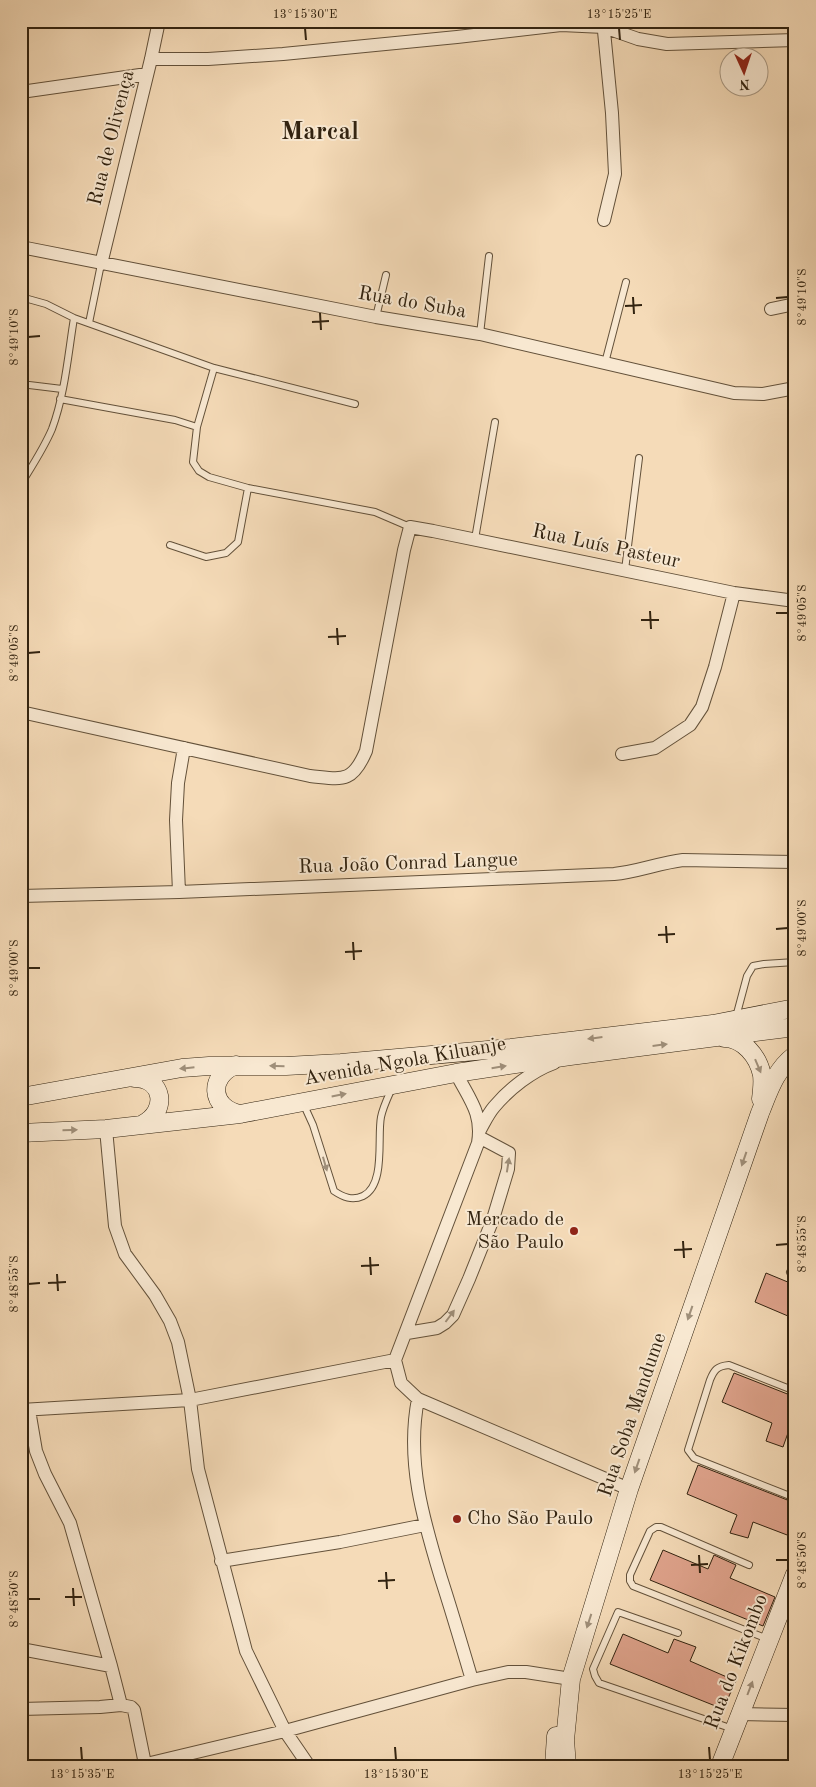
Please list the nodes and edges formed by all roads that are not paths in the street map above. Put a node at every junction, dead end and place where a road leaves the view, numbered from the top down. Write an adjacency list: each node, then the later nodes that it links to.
1 (159, 21): 4 (street, Rua de Olivença)
2 (604, 24): 3 (street); 4 (street); 7 (street)
3 (795, 40)
4 (151, 59): 5 (street, Rua de Olivença)
5 (147, 74): 6 (street); 10 (street, Rua de Olivença)
6 (21, 92)
7 (604, 220)
8 (21, 247): 10 (street, Rua do Suba)
9 (489, 256): 19 (lane)
10 (101, 264): 16 (street, Rua do Suba); 18 (lane)
11 (386, 275): 16 (lane)
12 (626, 282): 20 (lane)
13 (21, 297): 17 (lane)
14 (795, 304): 15 (street)
15 (771, 309)
16 (376, 317): 19 (street, Rua do Suba)
17 (74, 318): 18 (lane); 24 (lane)
18 (89, 323): 21 (lane)
19 (480, 334): 20 (street, Rua do Suba)
20 (605, 363): 23 (street, Rua do Suba)
21 (214, 368): 26 (lane); 28 (lane)
22 (21, 384): 24 (lane)
23 (795, 388)
24 (62, 389): 25 (lane)
25 (60, 399): 28 (lane); 30 (lane)
26 (355, 404)
27 (495, 422): 33 (lane)
28 (197, 427): 31 (lane)
29 (639, 458): 35 (lane)
30 (21, 484)
31 (248, 488): 32 (lane); 34 (lane)
32 (410, 527): 33 (street, Rua Luís Pasteur); 39 (street)
33 (475, 539): 35 (street, Rua Luís Pasteur)
34 (170, 545)
35 (625, 570): 36 (street, Rua Luís Pasteur)
36 (734, 593): 37 (street, Rua Luís Pasteur); 40 (street)
37 (795, 601)
38 (21, 712): 39 (street)
39 (184, 748): 42 (street)
40 (622, 754)
41 (795, 862): 42 (street, Rua João Conrad Langue)
42 (179, 892): 43 (street, Rua João Conrad Langue)
43 (21, 896)
44 (795, 962): 46 (lane)
45 (795, 1008): 46 (main road, Avenida Ngola Kiluanje)
46 (736, 1020): 51 (main road, Avenida Ngola Kiluanje, one-way to 51)
47 (795, 1027): 50 (main road, Avenida Ngola Kiluanje, one-way to 47)
48 (724, 1038): 57 (main road, one-way to 57)
49 (795, 1055): 57 (main road)
50 (570, 1056): 52 (main road, Avenida Ngola Kiluanje, one-way to 50); 62 (street)
51 (236, 1065): 53 (main road, Avenida Ngola Kiluanje, one-way to 53); 58 (main road)
52 (456, 1073): 54 (main road, Avenida Ngola Kiluanje); 62 (street)
53 (132, 1078): 55 (main road, Avenida Ngola Kiluanje); 59 (main road)
54 (394, 1085): 56 (main road, Avenida Ngola Kiluanje, one-way to 54); 56 (lane, one-way to 54)
55 (21, 1097)
56 (302, 1102): 58 (main road, Avenida Ngola Kiluanje)
57 (760, 1113): 69 (main road, Rua Soba Mandume, one-way to 69)
58 (240, 1114): 59 (main road, Avenida Ngola Kiluanje)
59 (143, 1124): 60 (main road, Avenida Ngola Kiluanje)
60 (106, 1129): 61 (main road, Avenida Ngola Kiluanje, one-way to 60); 67 (street)
61 (21, 1132)
62 (479, 1134): 63 (street); 63 (street, one-way to 62)
63 (407, 1332): 64 (street)
64 (396, 1360): 66 (street); 67 (street)
65 (795, 1391): 70 (lane)
66 (418, 1399): 69 (street); 71 (street)
67 (190, 1400): 68 (street); 72 (street)
68 (25, 1410): 78 (street)
69 (629, 1489): 79 (main road, Rua Soba Mandume, one-way to 79)
70 (795, 1498)
71 (425, 1525): 72 (street); 80 (street)
72 (221, 1561): 86 (street)
73 (749, 1564): 76 (lane)
74 (795, 1574): 76 (main road, Rua do Kikombo)
75 (678, 1633): 85 (lane)
76 (770, 1639): 85 (main road, Rua do Kikombo, one-way to 76)
77 (21, 1649): 78 (street)
78 (111, 1666): 81 (street)
79 (571, 1679): 80 (street); 82 (main road, Rua Soba Mandume)
80 (472, 1680): 86 (street)
81 (121, 1705): 83 (street); 89 (street)
82 (568, 1705): 87 (main road, Rua Soba Mandume); 91 (main road)
83 (21, 1709)
84 (795, 1715): 85 (street)
85 (737, 1722): 94 (main road, Rua do Kikombo)
86 (285, 1731): 88 (street); 90 (street)
87 (565, 1740): 92 (main road, Rua Soba Mandume); 93 (main road)
88 (160, 1763): 89 (street)
89 (141, 1765)
90 (309, 1766)
91 (554, 1766)
92 (567, 1766)
93 (578, 1766)
94 (720, 1766)

